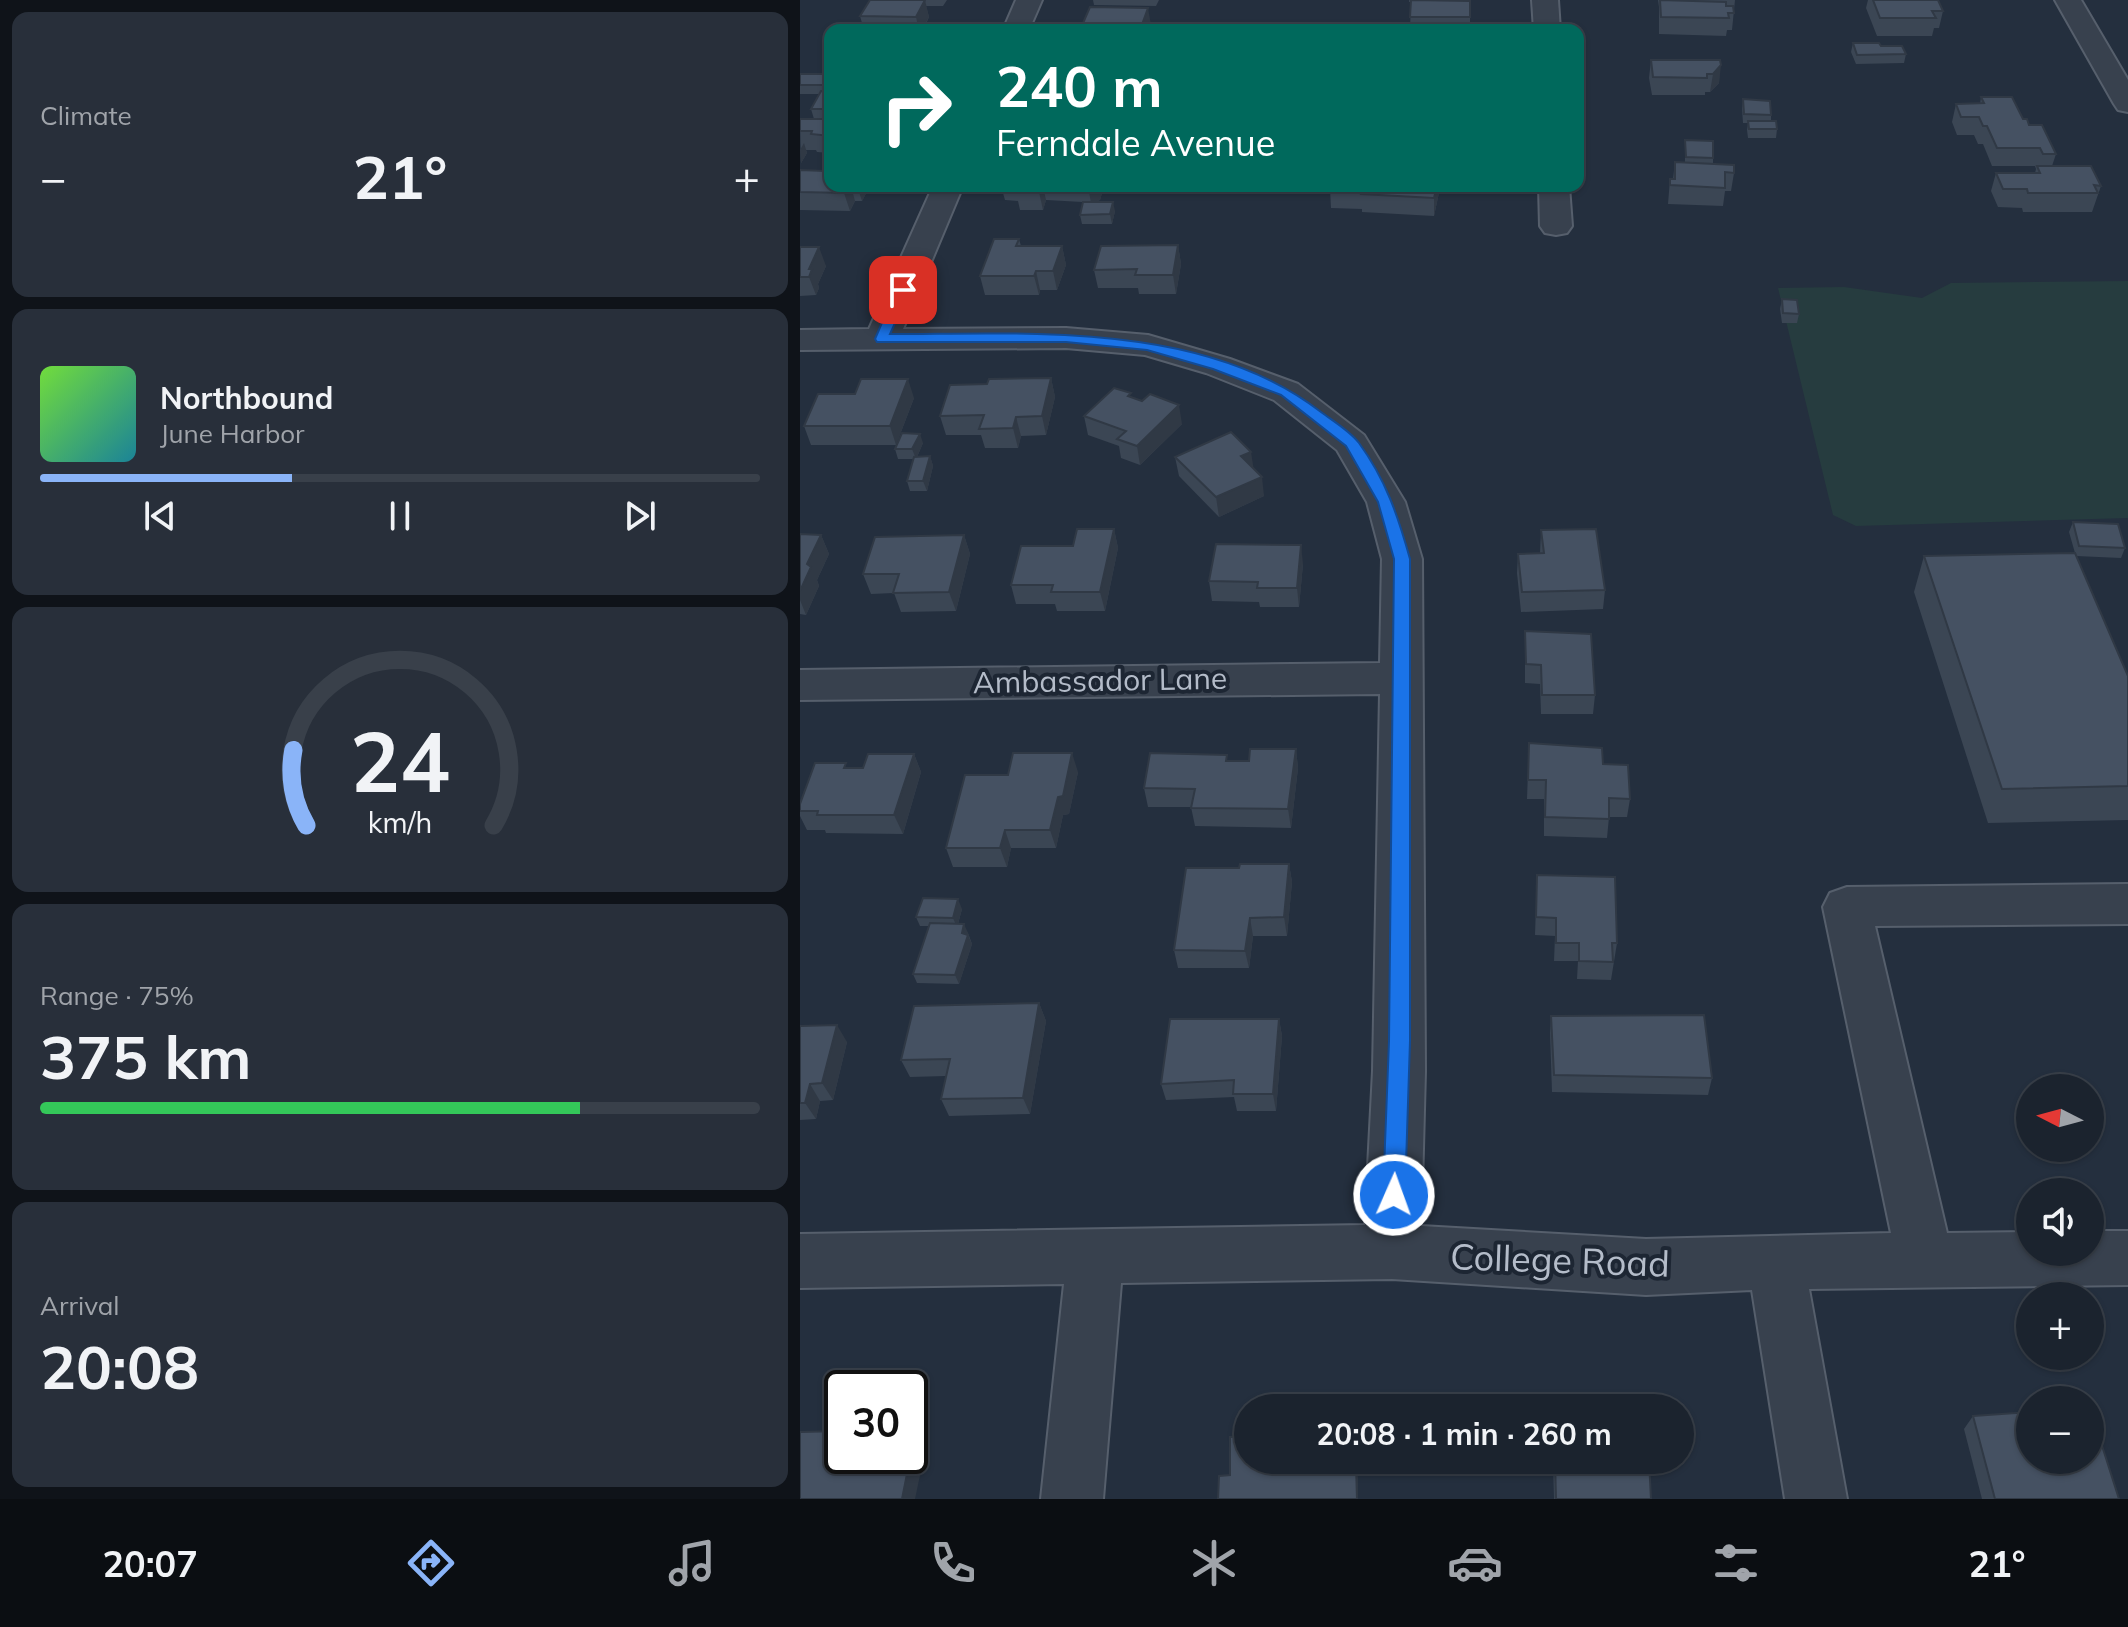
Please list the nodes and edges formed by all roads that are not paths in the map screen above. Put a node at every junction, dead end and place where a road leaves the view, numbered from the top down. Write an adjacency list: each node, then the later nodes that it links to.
1 (1029, 0): 4 (street)
2 (1545, 0): 5 (street)
3 (2068, 0): 6 (street)
4 (1019, 24)
5 (1547, 24)
6 (2128, 104)
7 (945, 192): 10 (street)
8 (1554, 192): 9 (street)
9 (1556, 226)
10 (882, 339): 11 (street); 12 (street)
11 (800, 340)
12 (1399, 678): 13 (street, Ambassador Lane); 15 (street)
13 (800, 685)
14 (2128, 904): 18 (street)
15 (1392, 1252): 16 (street, College Road); 20 (street, College Road)
16 (1095, 1256): 19 (street, College Road); 21 (street)
17 (2128, 1258): 18 (street, College Road)
18 (1925, 1260): 20 (street, College Road)
19 (800, 1261)
20 (1776, 1262): 22 (street)
21 (1072, 1499)
22 (1816, 1499)

